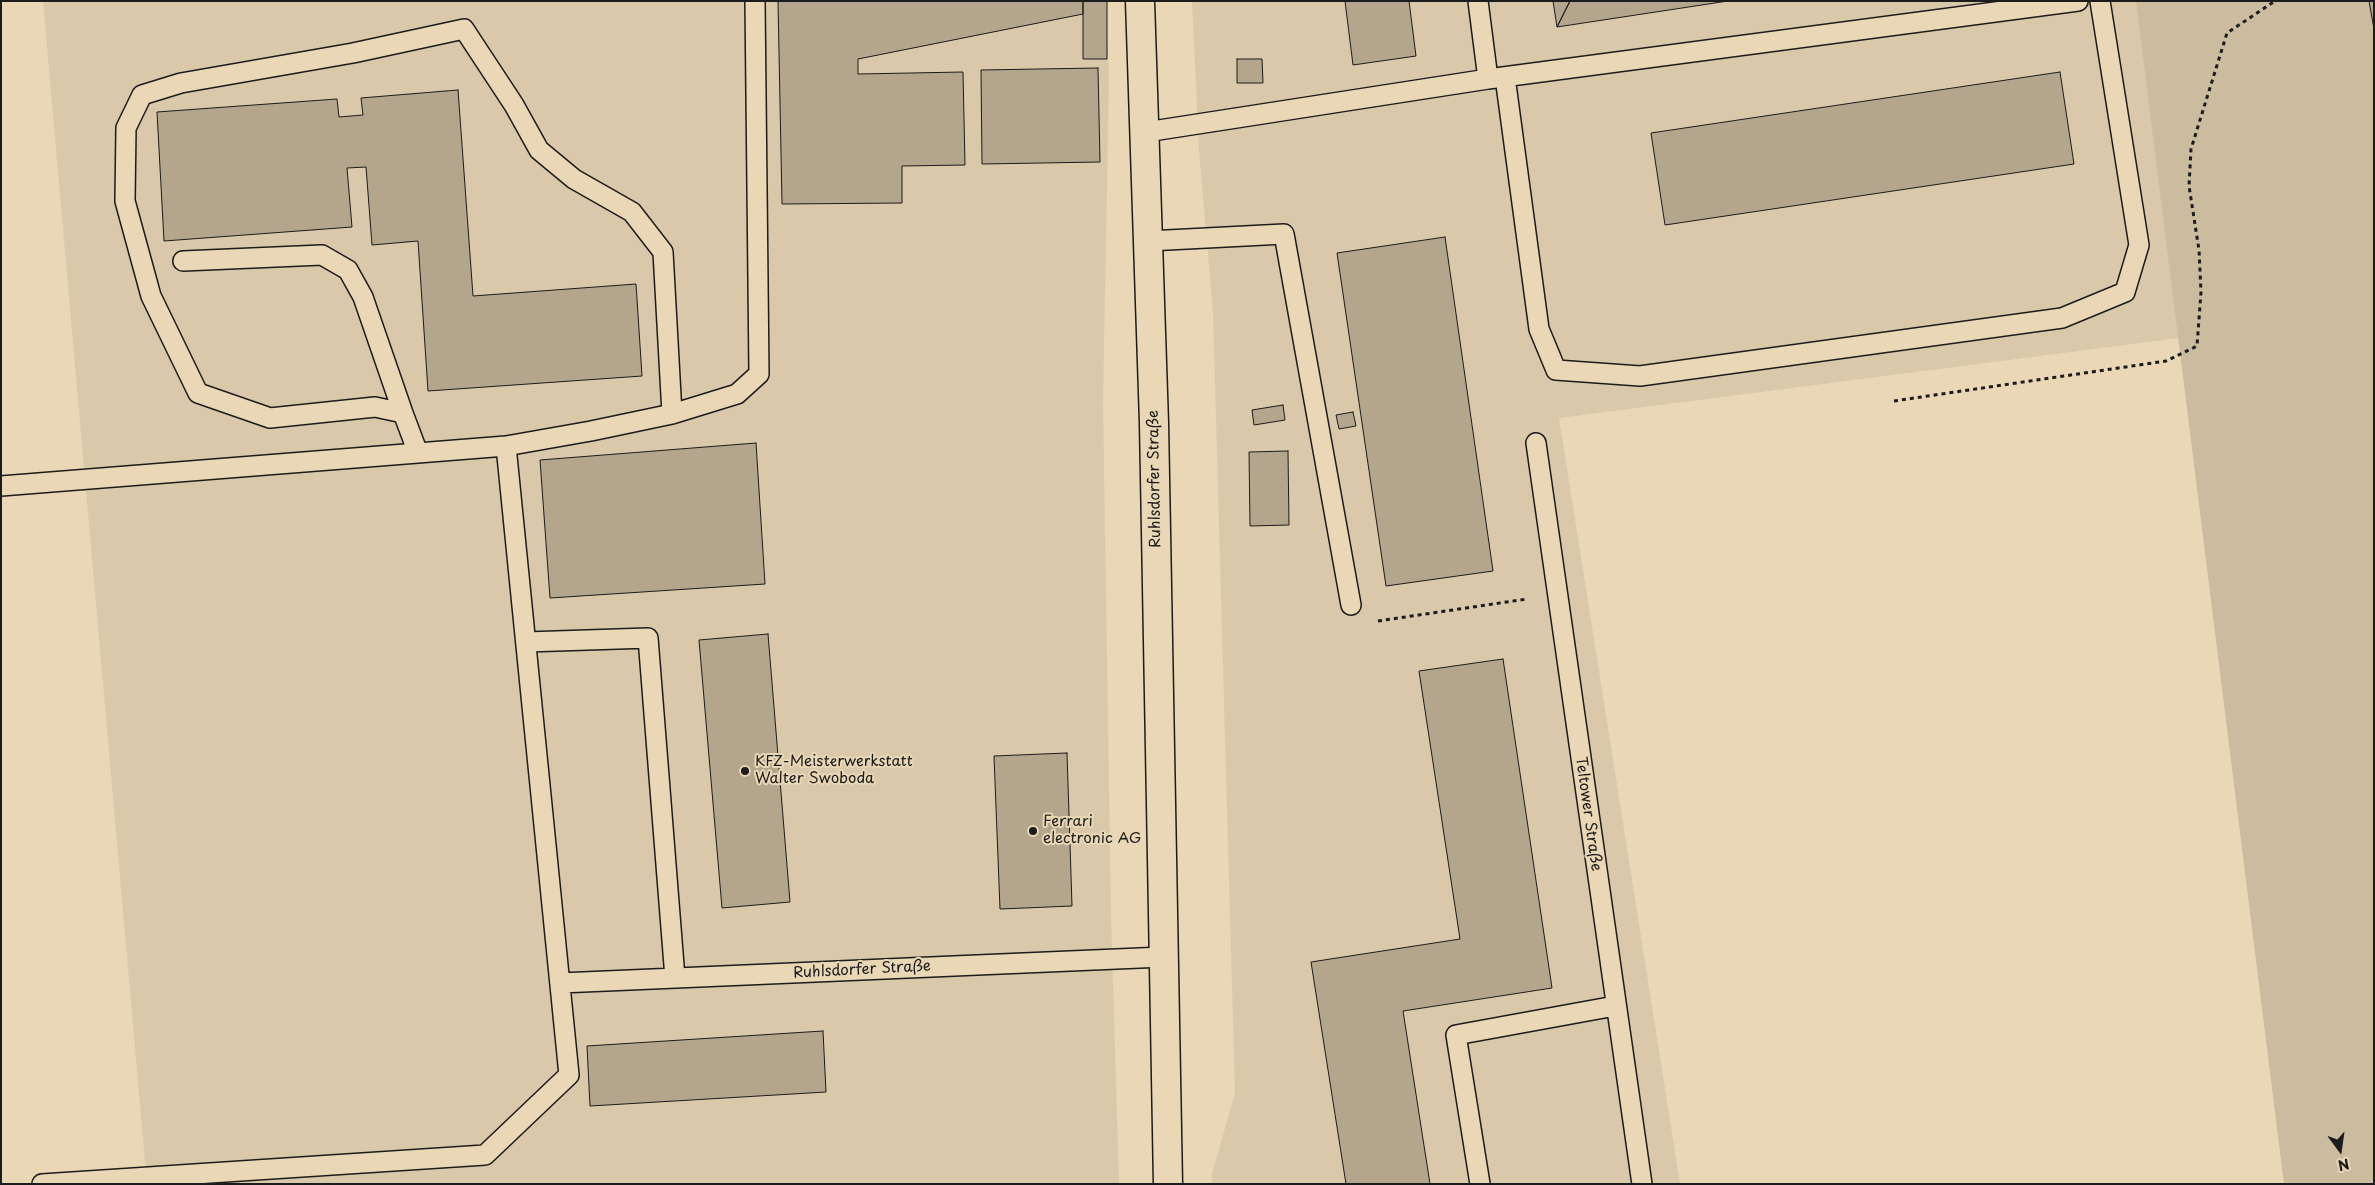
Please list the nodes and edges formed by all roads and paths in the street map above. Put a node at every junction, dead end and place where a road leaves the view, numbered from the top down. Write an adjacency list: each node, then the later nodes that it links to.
1 (755, 1): 13 (lane)
2 (1140, 1): 8 (main road, Ruhlsdorfer Straße)
3 (1478, 1): 7 (lane)
4 (2078, 1): 7 (lane)
5 (2100, 1): 7 (lane)
6 (2275, 1): 11 (path)
7 (1497, 78): 8 (lane)
8 (1146, 132): 9 (main road, Ruhlsdorfer Straße)
9 (1148, 241): 19 (lane); 21 (main road, Ruhlsdorfer Straße)
10 (183, 261): 12 (lane)
11 (1894, 401)
12 (403, 413): 13 (lane); 16 (lane)
13 (672, 414): 15 (lane)
14 (1536, 444): 18 (lane, Teltower Straße)
15 (506, 446): 16 (lane); 20 (lane)
16 (418, 453): 17 (lane)
17 (1, 486)
18 (1558, 594): 19 (path); 24 (lane, Teltower Straße)
19 (1351, 605)
20 (526, 642): 22 (lane); 23 (lane)
21 (1163, 957): 22 (lane, Ruhlsdorfer Straße); 26 (main road, Ruhlsdorfer Straße)
22 (675, 978): 23 (lane, Ruhlsdorfer Straße)
23 (560, 983): 25 (lane)
24 (1615, 1006): 27 (lane); 28 (lane, Teltower Straße)
25 (42, 1184)
26 (1168, 1184)
27 (1480, 1184)
28 (1642, 1184)

